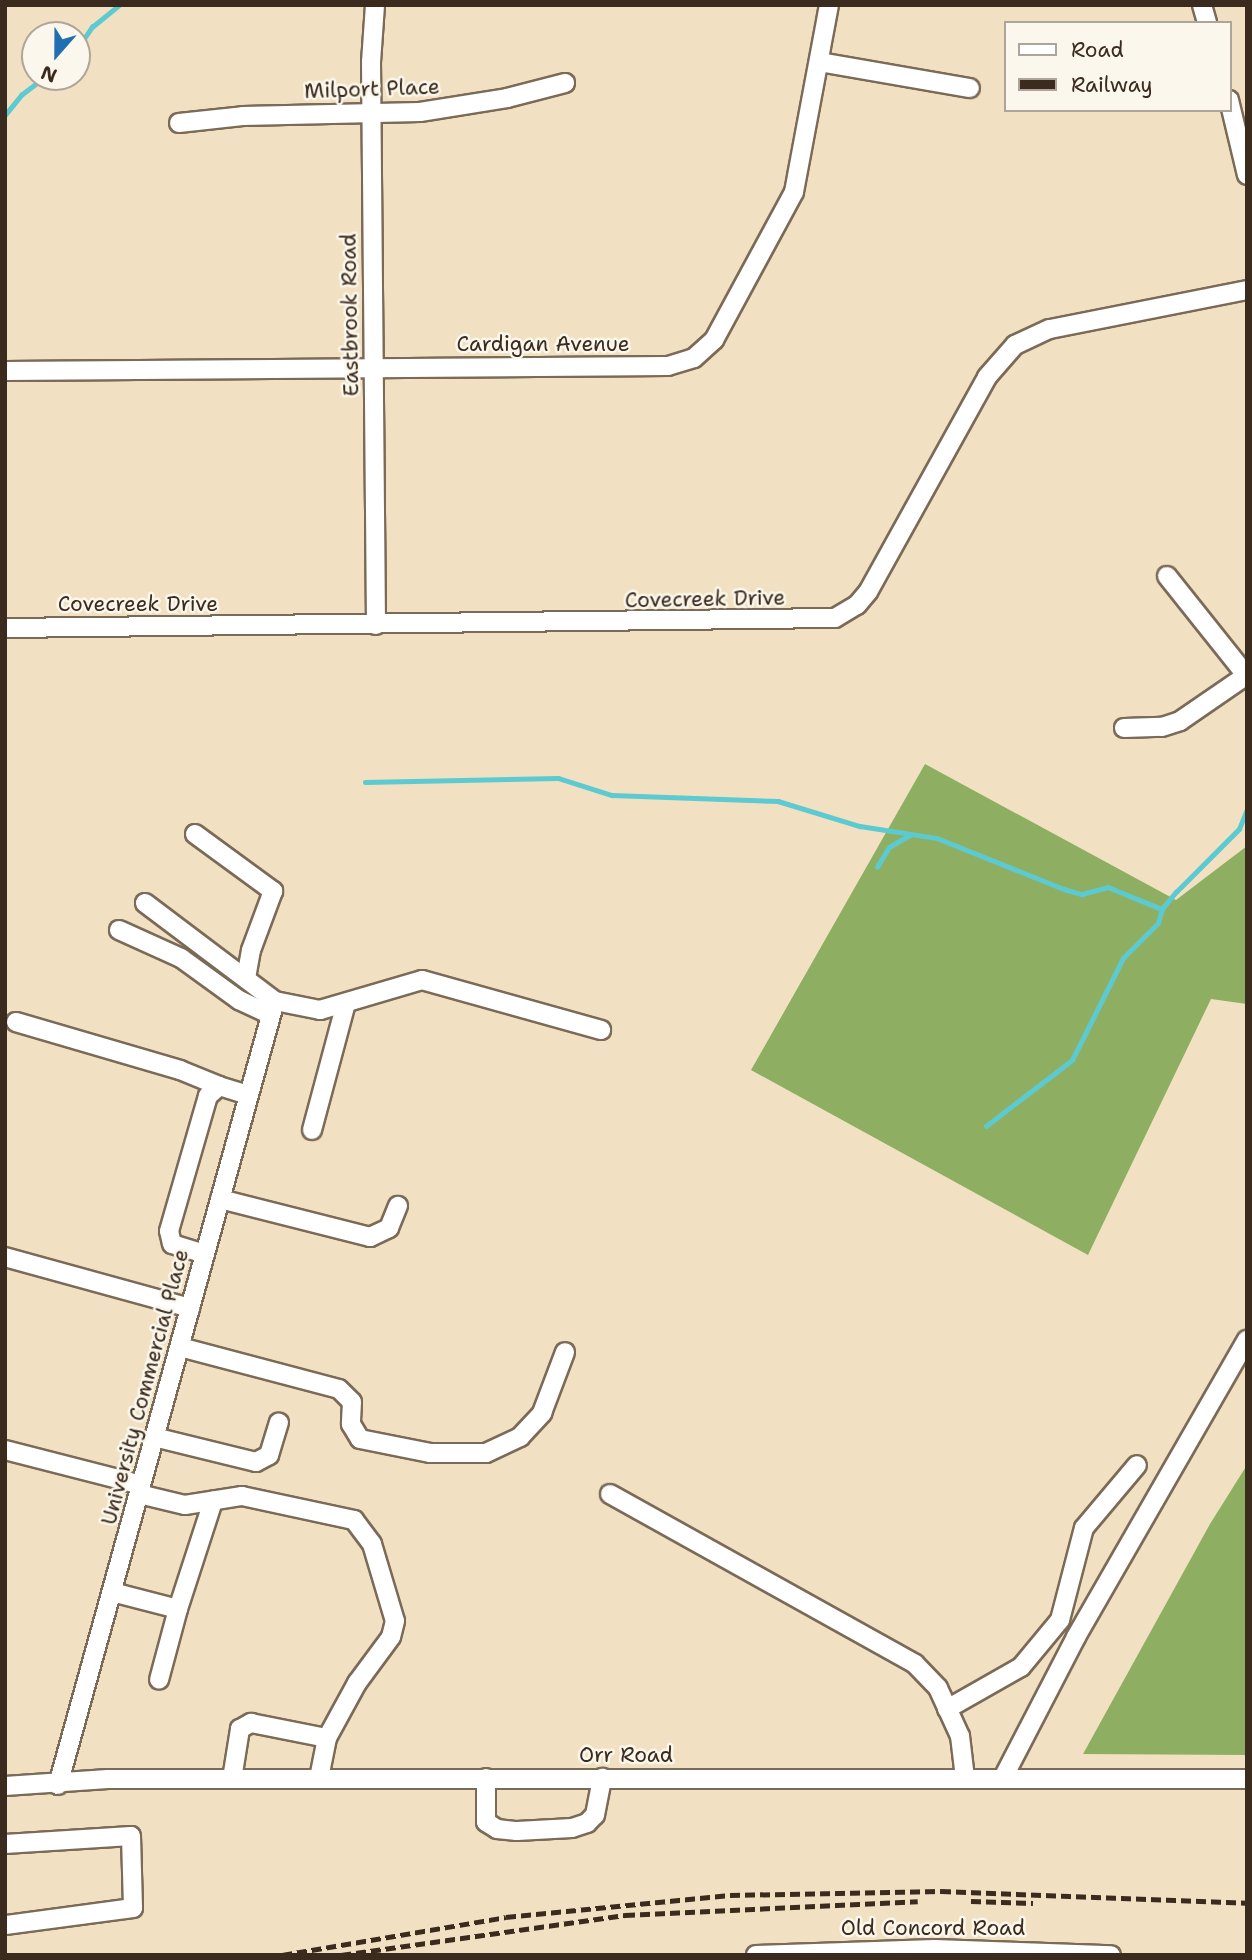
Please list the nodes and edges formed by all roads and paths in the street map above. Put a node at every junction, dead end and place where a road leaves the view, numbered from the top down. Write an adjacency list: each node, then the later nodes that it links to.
1 (375, 5): 7 (street, Eastbrook Road)
2 (829, 5): 3 (street, Cardigan Avenue)
3 (819, 62): 5 (street); 11 (street, Cardigan Avenue)
4 (565, 83): 7 (street, Milport Place)
5 (970, 88)
6 (1231, 108): 9 (street)
7 (372, 113): 8 (street, Milport Place); 11 (street, Eastbrook Road)
8 (180, 123)
9 (1247, 175)
10 (1247, 290): 14 (street, Covecreek Drive)
11 (374, 368): 12 (street, Cardigan Avenue); 14 (street, Eastbrook Road)
12 (5, 371)
13 (1167, 576): 16 (street)
14 (376, 625): 15 (street, Covecreek Drive)
15 (5, 628)
16 (1246, 675): 17 (street)
17 (1124, 728)
18 (195, 834): 21 (street)
19 (145, 903): 21 (street)
20 (119, 930): 23 (street)
21 (246, 979): 23 (street)
22 (346, 1003): 23 (street); 25 (street); 28 (street)
23 (273, 1008): 27 (street, University Commercial Place)
24 (16, 1022): 26 (street)
25 (601, 1030)
26 (219, 1086): 27 (street); 31 (street)
27 (249, 1095): 29 (street, University Commercial Place)
28 (312, 1130)
29 (220, 1199): 30 (street); 31 (street, University Commercial Place)
30 (398, 1206)
31 (205, 1254): 33 (street, University Commercial Place)
32 (5, 1258): 33 (street)
33 (190, 1308): 35 (street, University Commercial Place)
34 (1247, 1340): 53 (street)
35 (180, 1347): 36 (street); 38 (street, University Commercial Place)
36 (565, 1352)
37 (279, 1422): 38 (street)
38 (154, 1437): 41 (street, University Commercial Place)
39 (5, 1450): 41 (street)
40 (1137, 1465): 47 (street)
41 (140, 1489): 43 (street); 44 (street, University Commercial Place)
42 (610, 1494): 47 (street)
43 (212, 1500): 45 (street); 48 (street)
44 (112, 1592): 45 (street); 56 (street, University Commercial Place)
45 (178, 1609): 46 (street)
46 (159, 1680)
47 (947, 1709): 52 (street)
48 (327, 1738): 49 (street); 54 (street)
49 (320, 1778): 50 (street, Orr Road); 54 (street, Orr Road)
50 (486, 1778): 51 (street, Orr Road); 51 (street)
51 (602, 1778): 52 (street, Orr Road)
52 (965, 1778): 53 (street, Orr Road)
53 (1003, 1778): 55 (street, Orr Road)
54 (232, 1779): 56 (street, Orr Road)
55 (1247, 1779)
56 (58, 1785): 57 (street, Orr Road)
57 (5, 1786)
58 (5, 1844): 59 (street)
59 (5, 1925)
60 (973, 1952): 61 (street, Old Concord Road); 62 (street, Old Concord Road)
61 (756, 1955)
62 (1111, 1955)

